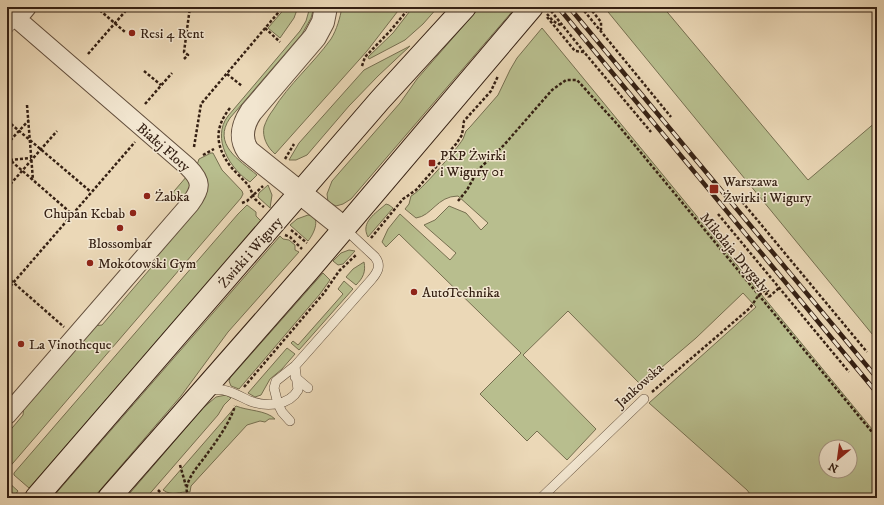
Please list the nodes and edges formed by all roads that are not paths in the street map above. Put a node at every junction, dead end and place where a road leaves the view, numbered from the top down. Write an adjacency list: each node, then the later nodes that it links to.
1 (326, 7): 5 (main road)
2 (465, 7): 5 (main road, Żwirki i Wigury)
3 (544, 12): 6 (main road)
4 (17, 19): 14 (street, Białej Floty)
5 (300, 193): 6 (main road); 16 (main road, Żwirki i Wigury)
6 (344, 228): 7 (lane); 11 (main road)
7 (295, 366): 8 (lane); 9 (lane)
8 (284, 374): 9 (lane); 13 (lane)
9 (297, 378): 10 (lane); 13 (lane)
10 (308, 388)
11 (197, 397): 13 (lane); 17 (main road)
12 (644, 398): 18 (lane, Jankowska)
13 (278, 404): 15 (lane)
14 (7, 415)
15 (290, 421)
16 (36, 498)
17 (109, 498)
18 (541, 498)

